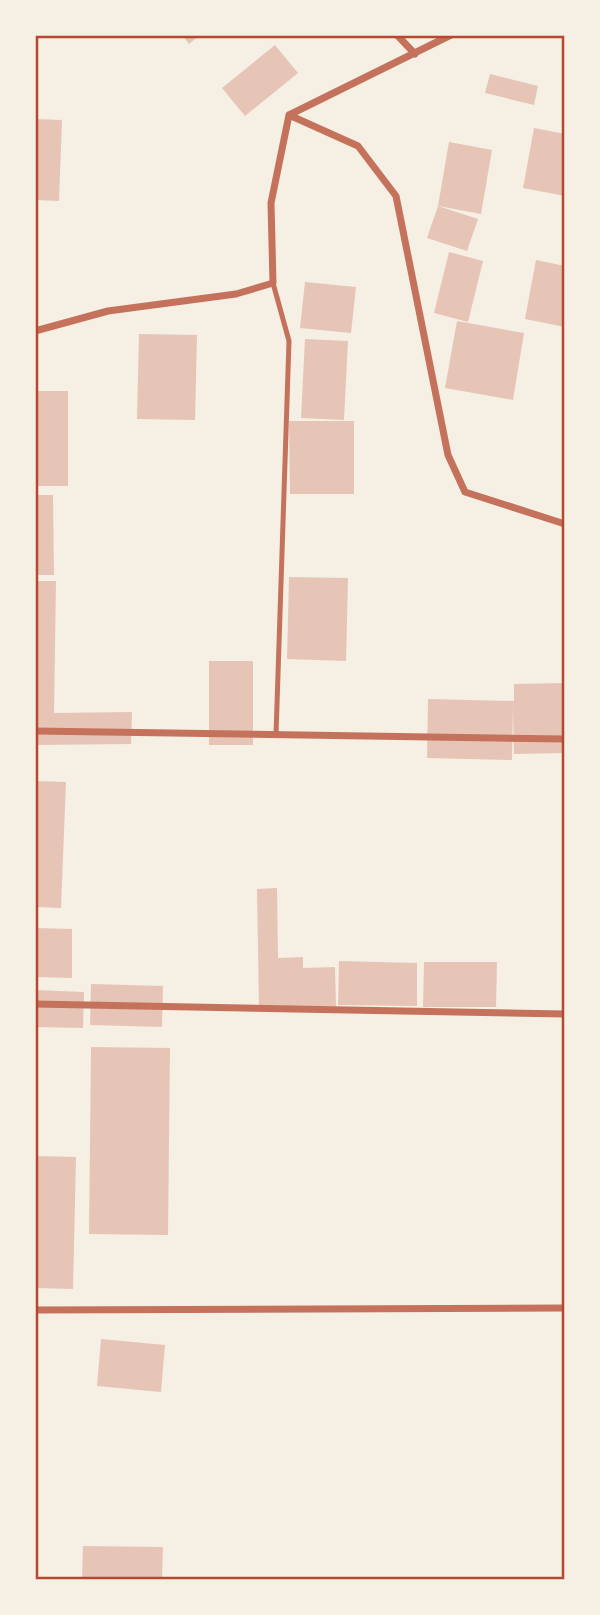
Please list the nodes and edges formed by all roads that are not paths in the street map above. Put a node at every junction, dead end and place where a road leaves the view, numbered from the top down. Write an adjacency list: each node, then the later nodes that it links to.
1 (397, 35): 3 (street)
2 (451, 35): 3 (street)
3 (415, 54): 4 (street)
4 (289, 115): 5 (street); 7 (street)
5 (273, 283): 6 (street); 9 (lane)
6 (35, 331)
7 (565, 524)
8 (35, 731): 9 (street)
9 (276, 735): 10 (street)
10 (565, 739)
11 (35, 1004): 12 (street)
12 (565, 1014)
13 (565, 1308): 14 (street)
14 (35, 1310)

